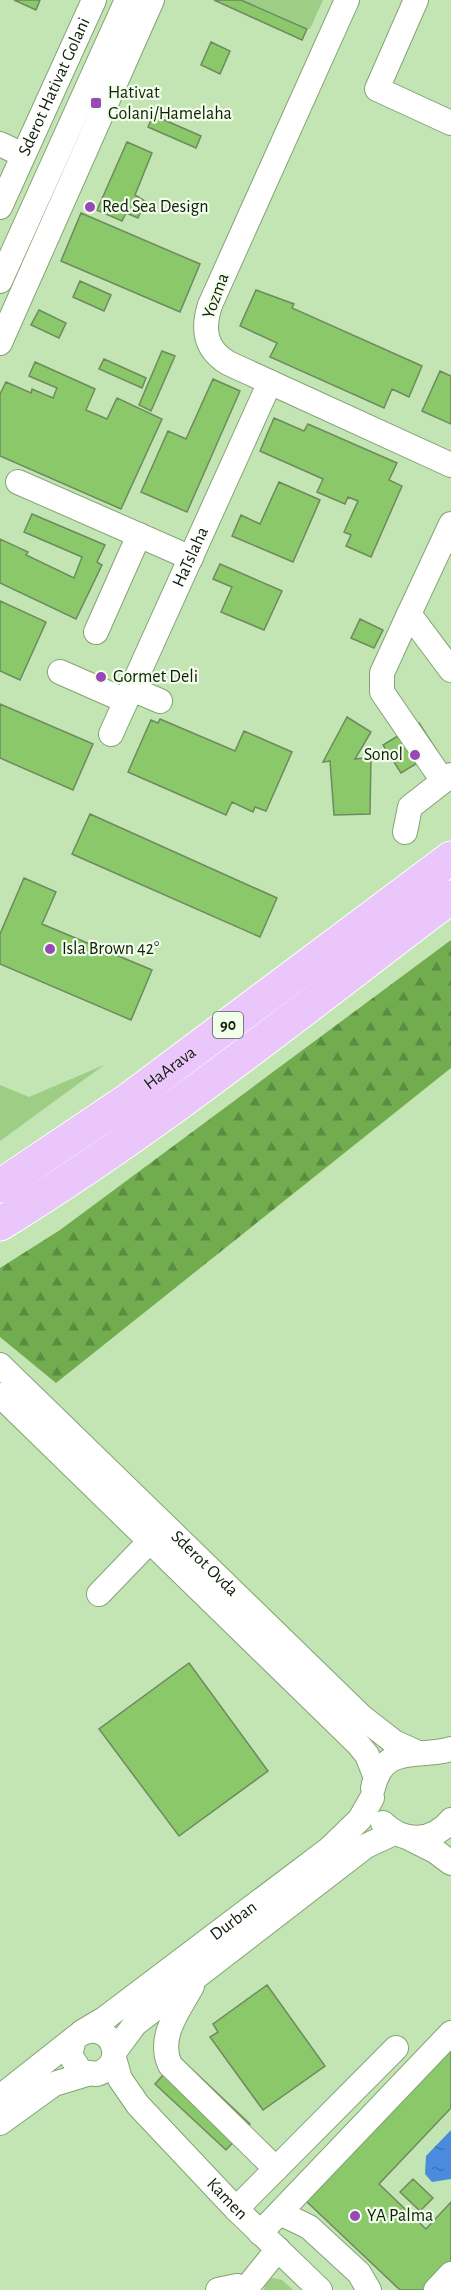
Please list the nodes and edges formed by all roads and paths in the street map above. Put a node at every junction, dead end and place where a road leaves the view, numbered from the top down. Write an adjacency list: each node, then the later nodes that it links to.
1 (94, 0): 8 (street, Sderot Hativat Golani)
2 (152, 0): 11 (street)
3 (347, 0): 12 (street, Yozma)
4 (416, 0): 6 (street)
5 (121, 4): 10 (street, Sderot Hativat Golani)
6 (450, 119)
7 (0, 144): 8 (street)
8 (23, 155): 9 (street, Sderot Hativat Golani)
9 (0, 207)
10 (0, 281)
11 (0, 343)
12 (270, 382): 13 (street, Yozma); 17 (street, HaTslaha)
13 (451, 465)
14 (18, 482): 16 (street)
15 (451, 524): 18 (street)
16 (139, 535): 17 (street); 19 (street)
17 (191, 558): 22 (street, HaTslaha)
18 (409, 614): 20 (street); 25 (street)
19 (96, 632)
20 (451, 670)
21 (60, 672): 22 (street)
22 (129, 695): 23 (street); 24 (street, HaTslaha)
23 (160, 701)
24 (111, 734)
25 (447, 778): 26 (street)
26 (405, 832)
27 (451, 858): 29 (highway, HaArava / 90)
28 (451, 897): 30 (highway, HaArava / 90)
29 (0, 1186)
30 (0, 1224)
31 (0, 1365): 36 (street, Sderot Ovda)
32 (0, 1395): 33 (street, Sderot Ovda)
33 (150, 1541): 34 (street); 38 (street, Sderot Ovda)
34 (99, 1594)
35 (451, 1749): 36 (street, Durban)
36 (420, 1753): 37 (street, Sderot Ovda); 38 (street, Durban)
37 (451, 1771)
38 (374, 1788): 40 (street, Sderot Ovda); 44 (street, Durban)
39 (451, 1820): 40 (street, Durban)
40 (400, 1835): 41 (street); 42 (street, Durban)
41 (451, 1863)
42 (197, 1976): 46 (street, Durban); 51 (street)
43 (451, 2033): 53 (street)
44 (78, 2036): 46 (street); 47 (street); 48 (street, Durban)
45 (396, 2048): 51 (street)
46 (114, 2055): 47 (street); 49 (street, Kamen)
47 (89, 2074): 49 (street, Kamen); 50 (street)
48 (0, 2097)
49 (138, 2105): 52 (street, Kamen)
50 (0, 2123)
51 (276, 2169): 52 (street)
52 (236, 2209): 54 (street, Kamen)
53 (280, 2213): 54 (street); 59 (street)
54 (269, 2241): 57 (street); 58 (street, Kamen)
55 (451, 2274): 60 (street)
56 (218, 2290): 57 (street)
57 (245, 2290)
58 (320, 2290)
59 (369, 2290)
60 (436, 2290)

